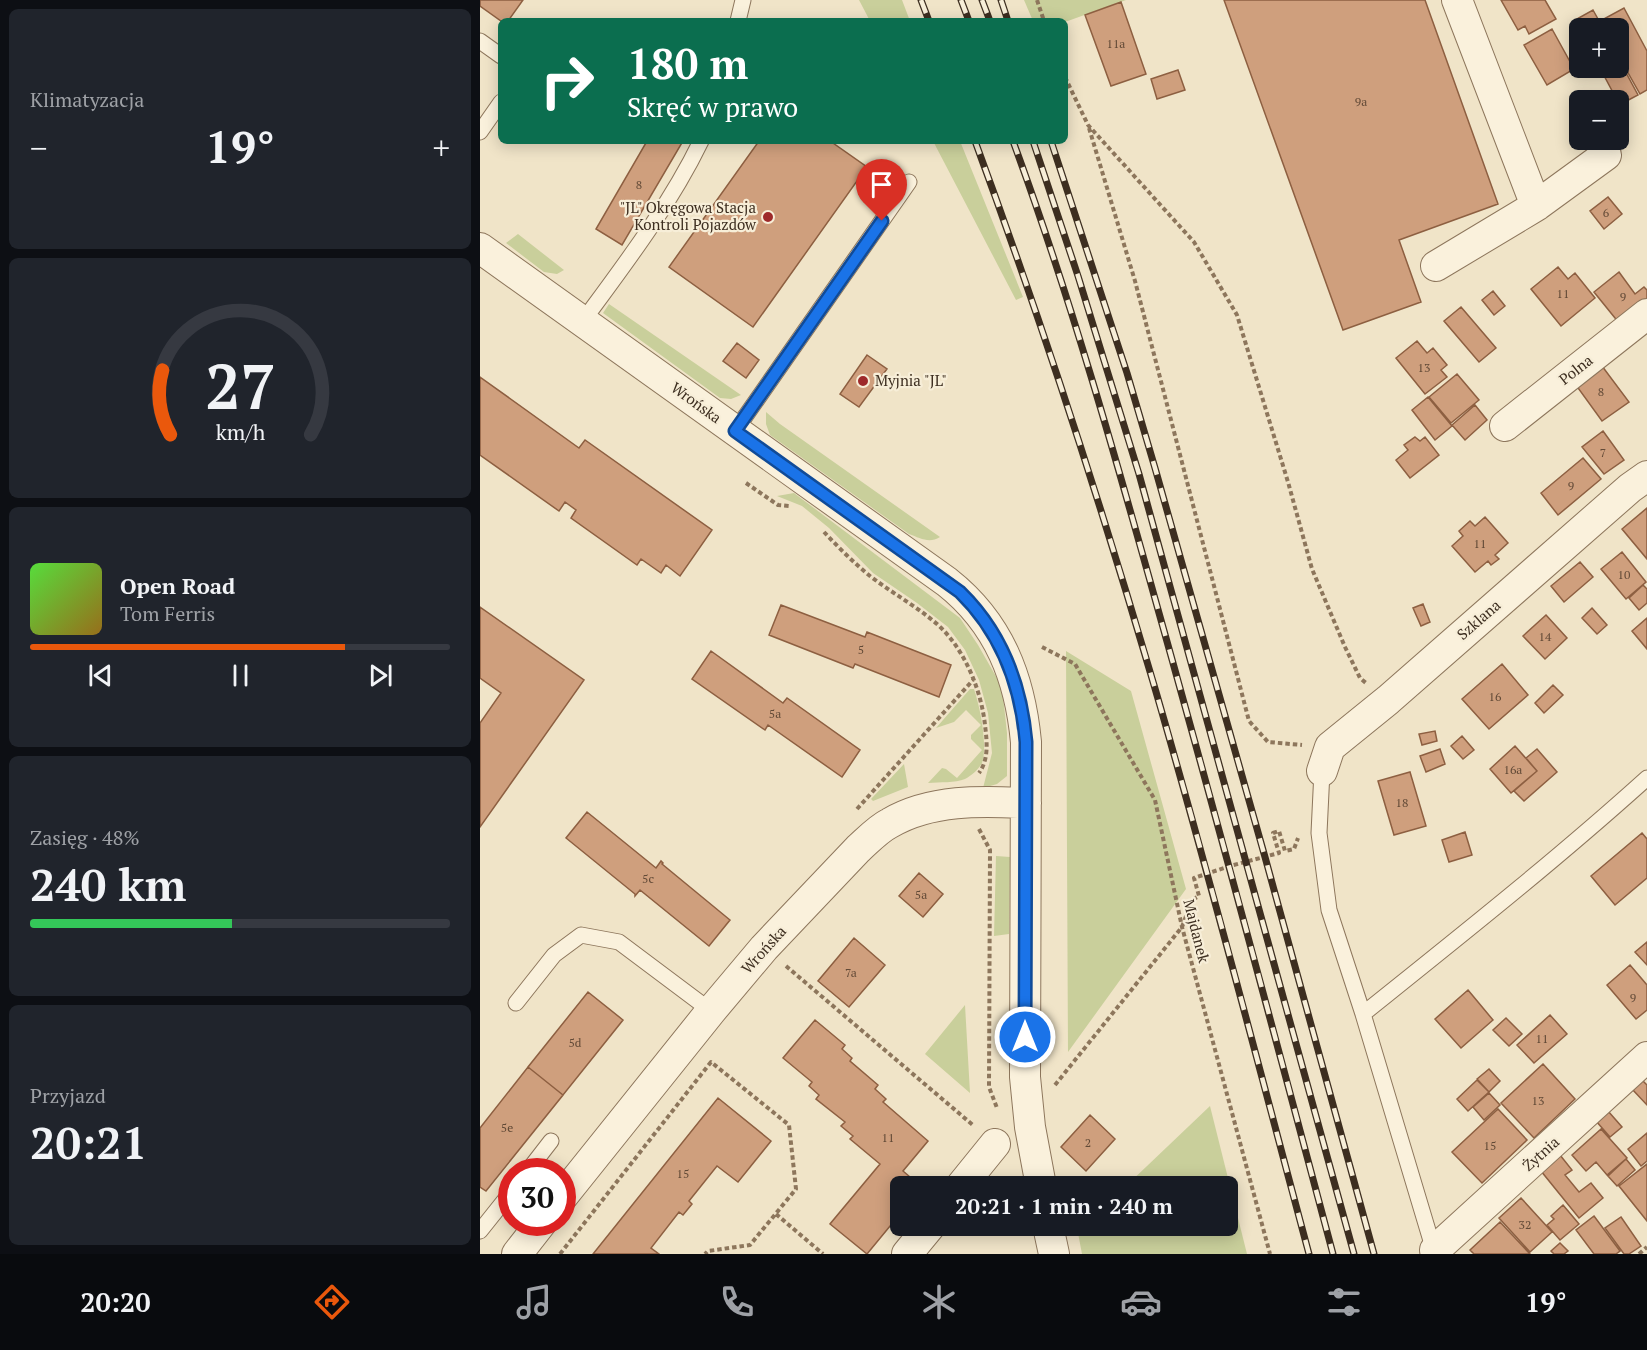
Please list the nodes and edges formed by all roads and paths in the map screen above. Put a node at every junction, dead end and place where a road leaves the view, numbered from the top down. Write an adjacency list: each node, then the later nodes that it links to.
1 (743, 0): 4 (lane)
2 (1037, 0): 5 (path)
3 (1457, 0): 15 (street)
4 (739, 18)
5 (1043, 18)
6 (480, 41): 7 (lane)
7 (498, 54)
8 (1068, 83): 10 (path)
9 (498, 106): 11 (lane)
10 (1088, 125): 27 (path); 28 (path)
11 (480, 132)
12 (700, 144): 19 (lane)
13 (1606, 155): 15 (street)
14 (909, 182): 21 (lane)
15 (1536, 206): 17 (street)
16 (480, 248): 19 (street, Wrońska)
17 (1436, 266)
18 (1647, 314): 20 (street, Polna)
19 (583, 321): 21 (street, Wrońska)
20 (1505, 426)
21 (735, 431): 31 (street, Wrońska)
22 (1647, 476): 27 (street, Szklana)
23 (746, 483): 24 (path)
24 (794, 508)
25 (822, 530): 29 (path)
26 (1042, 647): 34 (path, Majdanek)
27 (1388, 700): 28 (street, Szklana)
28 (1326, 759): 38 (lane)
29 (979, 774)
30 (1647, 778): 38 (lane)
31 (1026, 803): 35 (street, Wrońska); 45 (street, Wrońska)
32 (975, 821): 42 (path)
33 (1294, 849): 34 (path)
34 (1182, 927): 40 (path); 59 (path, Majdanek)
35 (764, 948): 37 (street, Wrońska); 42 (path)
36 (516, 1003): 37 (lane)
37 (711, 1011): 46 (street, Wrońska)
38 (1363, 1014): 53 (lane)
39 (1647, 1057): 53 (street, Żytnia)
40 (1054, 1094)
41 (551, 1141): 43 (lane)
42 (995, 1144): 44 (street)
43 (538, 1158)
44 (969, 1176)
45 (1039, 1176)
46 (576, 1180)
47 (498, 1208): 49 (lane)
48 (776, 1214): 54 (path); 55 (path); 56 (path)
49 (480, 1231)
50 (922, 1236): 57 (street)
51 (1050, 1236): 58 (street)
52 (1647, 1247): 60 (path)
53 (1435, 1252)
54 (560, 1254)
55 (705, 1254)
56 (823, 1254)
57 (907, 1254)
58 (1054, 1254)
59 (1270, 1254)
60 (1639, 1254)

